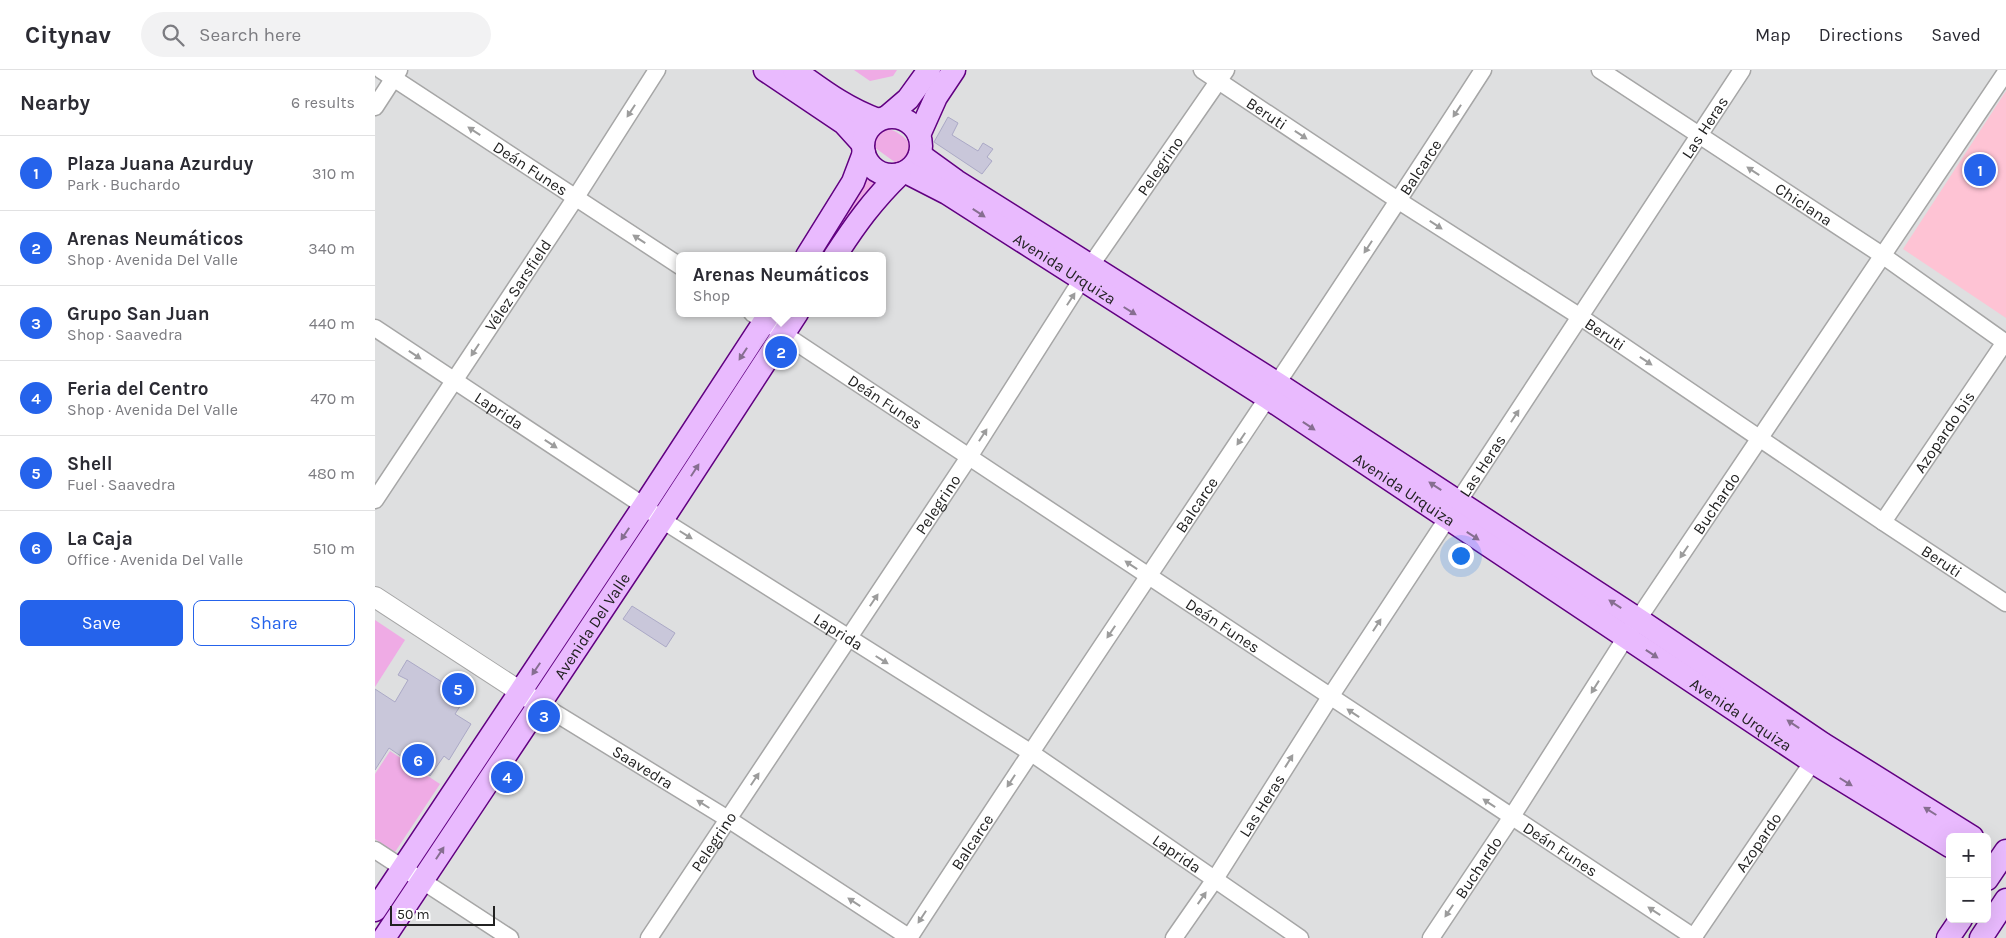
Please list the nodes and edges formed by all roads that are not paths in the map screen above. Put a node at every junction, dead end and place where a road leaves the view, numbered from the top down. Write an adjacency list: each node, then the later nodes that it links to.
1 (657, 70): 18 (street, Vélez Sarsfield, one-way to 18)
2 (765, 70): 16 (main road)
3 (794, 70): 14 (main road)
4 (929, 70): 14 (main road)
5 (954, 70): 17 (main road)
6 (1201, 70): 12 (street, Beruti)
7 (1483, 70): 19 (street, Balcarce, one-way to 19)
8 (1600, 70): 15 (street, Chiclana)
9 (1742, 70): 15 (street, Las Heras)
10 (392, 73): 13 (street); 18 (street, Deán Funes, one-way to 10)
11 (2002, 75): 22 (street, Buchardo)
12 (1223, 76): 19 (street, Beruti, one-way to 19); 24 (street, Pelegrino)
13 (375, 107)
14 (882, 119): 16 (main road); 17 (main road)
15 (1698, 135): 22 (street, Chiclana, one-way to 15); 25 (street, Las Heras)
16 (863, 148): 17 (main road); 20 (main road)
17 (911, 159): 21 (main road); 24 (main road, Avenida Urquiza)
18 (576, 197): 23 (street, Deán Funes, one-way to 18); 32 (street, Vélez Sarsfield, one-way to 32)
19 (1399, 201): 25 (street, Beruti, one-way to 25); 33 (street, Balcarce, one-way to 33)
20 (809, 252)
21 (838, 252)
22 (1881, 255): 31 (street, Chiclana); 34 (street, Buchardo)
23 (676, 263)
24 (1087, 273): 33 (main road, Avenida Urquiza); 35 (street, Pelegrino, one-way to 24)
25 (1579, 316): 34 (street, Beruti, one-way to 34); 38 (street, Las Heras, one-way to 25)
26 (761, 317): 37 (main road, Avenida Del Valle, one-way to 37)
27 (763, 317): 30 (street, Deán Funes)
28 (794, 317): 30 (main road, Avenida Del Valle)
29 (375, 328): 32 (street, Laprida, one-way to 32)
30 (783, 335): 35 (street, Deán Funes); 39 (main road, Avenida Del Valle, one-way to 30)
31 (2005, 342): 40 (street, Azopardo bis)
32 (455, 381): 36 (street, Vélez Sarsfield); 37 (street, Laprida, one-way to 37)
33 (1273, 391): 38 (main road, Avenida Urquiza); 41 (street, Balcarce, one-way to 41)
34 (1760, 438): 40 (street, Beruti); 44 (street, Buchardo, one-way to 44)
35 (969, 457): 41 (street, Deán Funes, one-way to 35); 45 (street, Pelegrino, one-way to 35)
36 (375, 500)
37 (644, 506): 39 (street, Laprida); 47 (main road, Avenida Del Valle, one-way to 47)
38 (1453, 511): 44 (main road, Avenida Urquiza); 46 (street, Las Heras, one-way to 38)
39 (662, 520): 45 (street, Laprida, one-way to 45); 47 (main road, Avenida Del Valle)
40 (1883, 522): 43 (street, Beruti)
41 (1149, 576): 46 (street, Deán Funes); 48 (street, Balcarce, one-way to 48)
42 (375, 598): 47 (street, Saavedra)
43 (2005, 599)
44 (1633, 629): 49 (main road, Avenida Urquiza); 50 (street, Buchardo, one-way to 50)
45 (848, 638): 48 (street, Laprida, one-way to 48); 51 (street, Pelegrino, one-way to 45)
46 (1330, 697): 50 (street, Deán Funes, one-way to 46); 56 (street, Las Heras, one-way to 46)
47 (530, 698): 51 (street, Saavedra, one-way to 47); 55 (main road, Avenida Del Valle); 57 (main road, Avenida Del Valle, one-way to 47)
48 (1030, 752): 56 (street, Laprida); 64 (street, Balcarce, one-way to 64)
49 (1818, 753): 52 (main road, one-way to 49); 53 (main road, Avenida Urquiza, one-way to 53); 68 (street, Azopardo)
50 (1511, 818): 67 (street, Buchardo, one-way to 67); 68 (street, Deán Funes, one-way to 50)
51 (728, 819): 63 (street, Pelegrino); 64 (street, Saavedra, one-way to 51)
52 (1965, 833)
53 (1946, 843)
54 (375, 850): 55 (street)
55 (402, 867): 57 (street); 59 (main road, Avenida Del Valle)
56 (1215, 879): 65 (street, Las Heras, one-way to 56); 66 (street, Laprida)
57 (422, 880): 61 (main road, Avenida Del Valle); 62 (street)
58 (2006, 900): 70 (main road)
59 (375, 910)
60 (1958, 923): 69 (main road)
61 (384, 938)
62 (509, 938)
63 (649, 938)
64 (909, 938)
65 (1173, 938)
66 (1300, 938)
67 (1431, 938)
68 (1693, 938)
69 (1949, 938)
70 (1981, 938)

